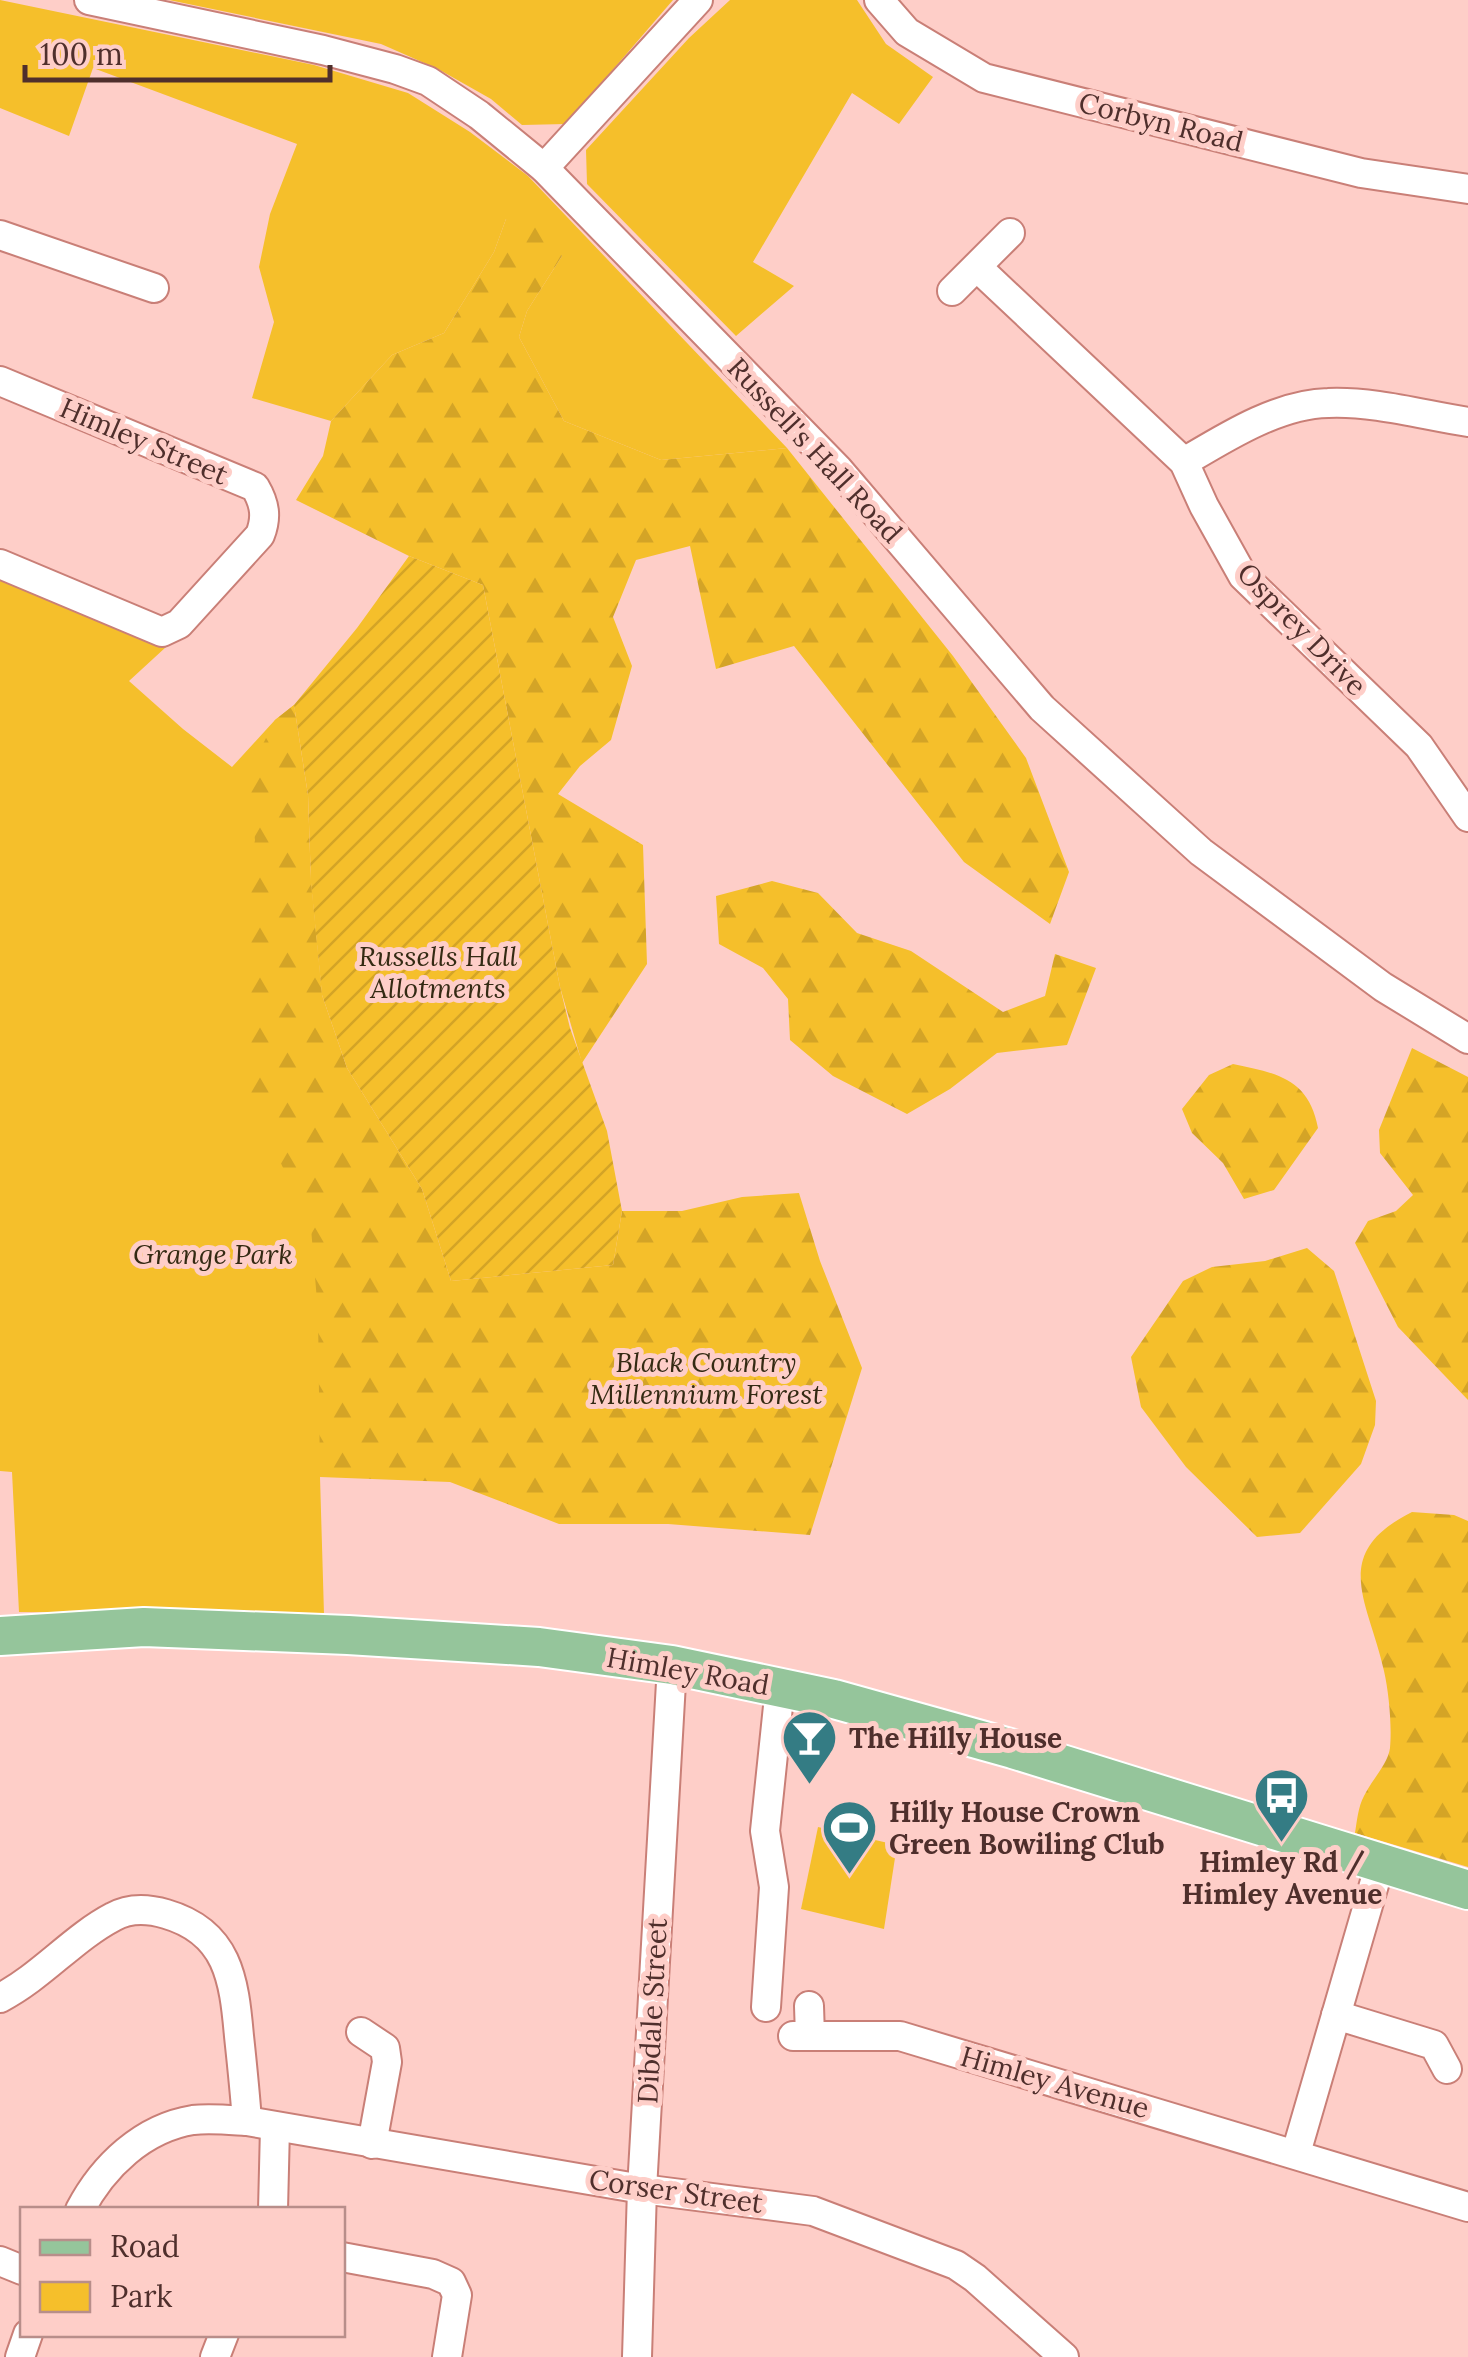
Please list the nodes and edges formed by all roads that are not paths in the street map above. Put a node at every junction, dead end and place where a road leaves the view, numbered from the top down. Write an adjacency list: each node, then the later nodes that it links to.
1 (89, 0): 4 (street, Russell's Hall Road)
2 (698, 0): 4 (street)
3 (879, 0): 5 (street, Corbyn Road)
4 (544, 168): 16 (street, Russell's Hall Road)
5 (1468, 189)
6 (1010, 233): 8 (street)
7 (0, 235): 9 (street)
8 (977, 267): 10 (street); 13 (street, Osprey Drive)
9 (154, 288)
10 (952, 291)
11 (0, 381): 14 (street, Himley Street)
12 (1468, 422): 13 (street)
13 (1184, 462): 15 (street, Osprey Drive)
14 (0, 564)
15 (1468, 817)
16 (1468, 1039)
17 (0, 1636): 18 (main road, Himley Road)
18 (672, 1665): 19 (main road, Himley Road); 32 (street, Dibdale Street)
19 (780, 1687): 20 (main road, Himley Road); 24 (street)
20 (1380, 1864): 21 (main road, Himley Road); 25 (street)
21 (1468, 1890)
22 (0, 1998): 29 (street)
23 (809, 2006): 31 (street, Himley Avenue)
24 (766, 2007)
25 (1338, 2008): 26 (street); 28 (street); 31 (street)
26 (1430, 2030)
27 (360, 2032): 30 (street)
28 (1447, 2069)
29 (261, 2124): 30 (street, Corser Street); 33 (street, Corser Street); 34 (street)
30 (372, 2144): 32 (street, Corser Street)
31 (1296, 2153): 35 (street, Himley Avenue)
32 (642, 2188): 38 (street, Dibdale Street); 39 (street, Corser Street)
33 (82, 2207)
34 (273, 2207)
35 (1468, 2207)
36 (345, 2258): 37 (street)
37 (447, 2357)
38 (637, 2357)
39 (1064, 2357)

